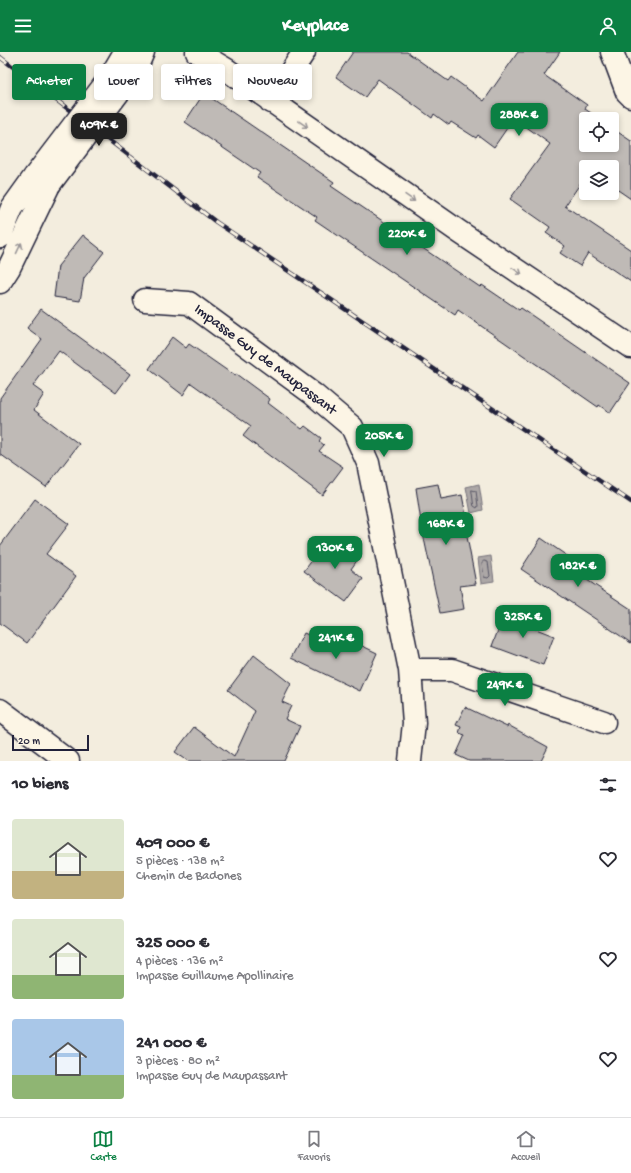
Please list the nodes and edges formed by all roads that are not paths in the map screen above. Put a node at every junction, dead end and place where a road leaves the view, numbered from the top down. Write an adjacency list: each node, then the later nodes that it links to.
1 (125, 52): 6 (street)
2 (143, 52): 7 (street)
3 (197, 52): 10 (street)
4 (304, 52): 10 (street)
5 (612, 52): 8 (street)
6 (122, 64)
7 (138, 64)
8 (631, 96)
9 (103, 100): 11 (street, bridge)
10 (271, 102): 15 (street, one-way to 15)
11 (42, 181): 12 (street); 13 (street, one-way to 11)
12 (0, 237)
13 (0, 282)
14 (145, 300): 16 (street, Impasse Guy de Maupassant)
15 (631, 348)
16 (410, 670): 18 (street); 20 (street, Impasse Guy de Maupassant)
17 (0, 710): 19 (street)
18 (604, 722)
19 (68, 761)
20 (410, 761)

